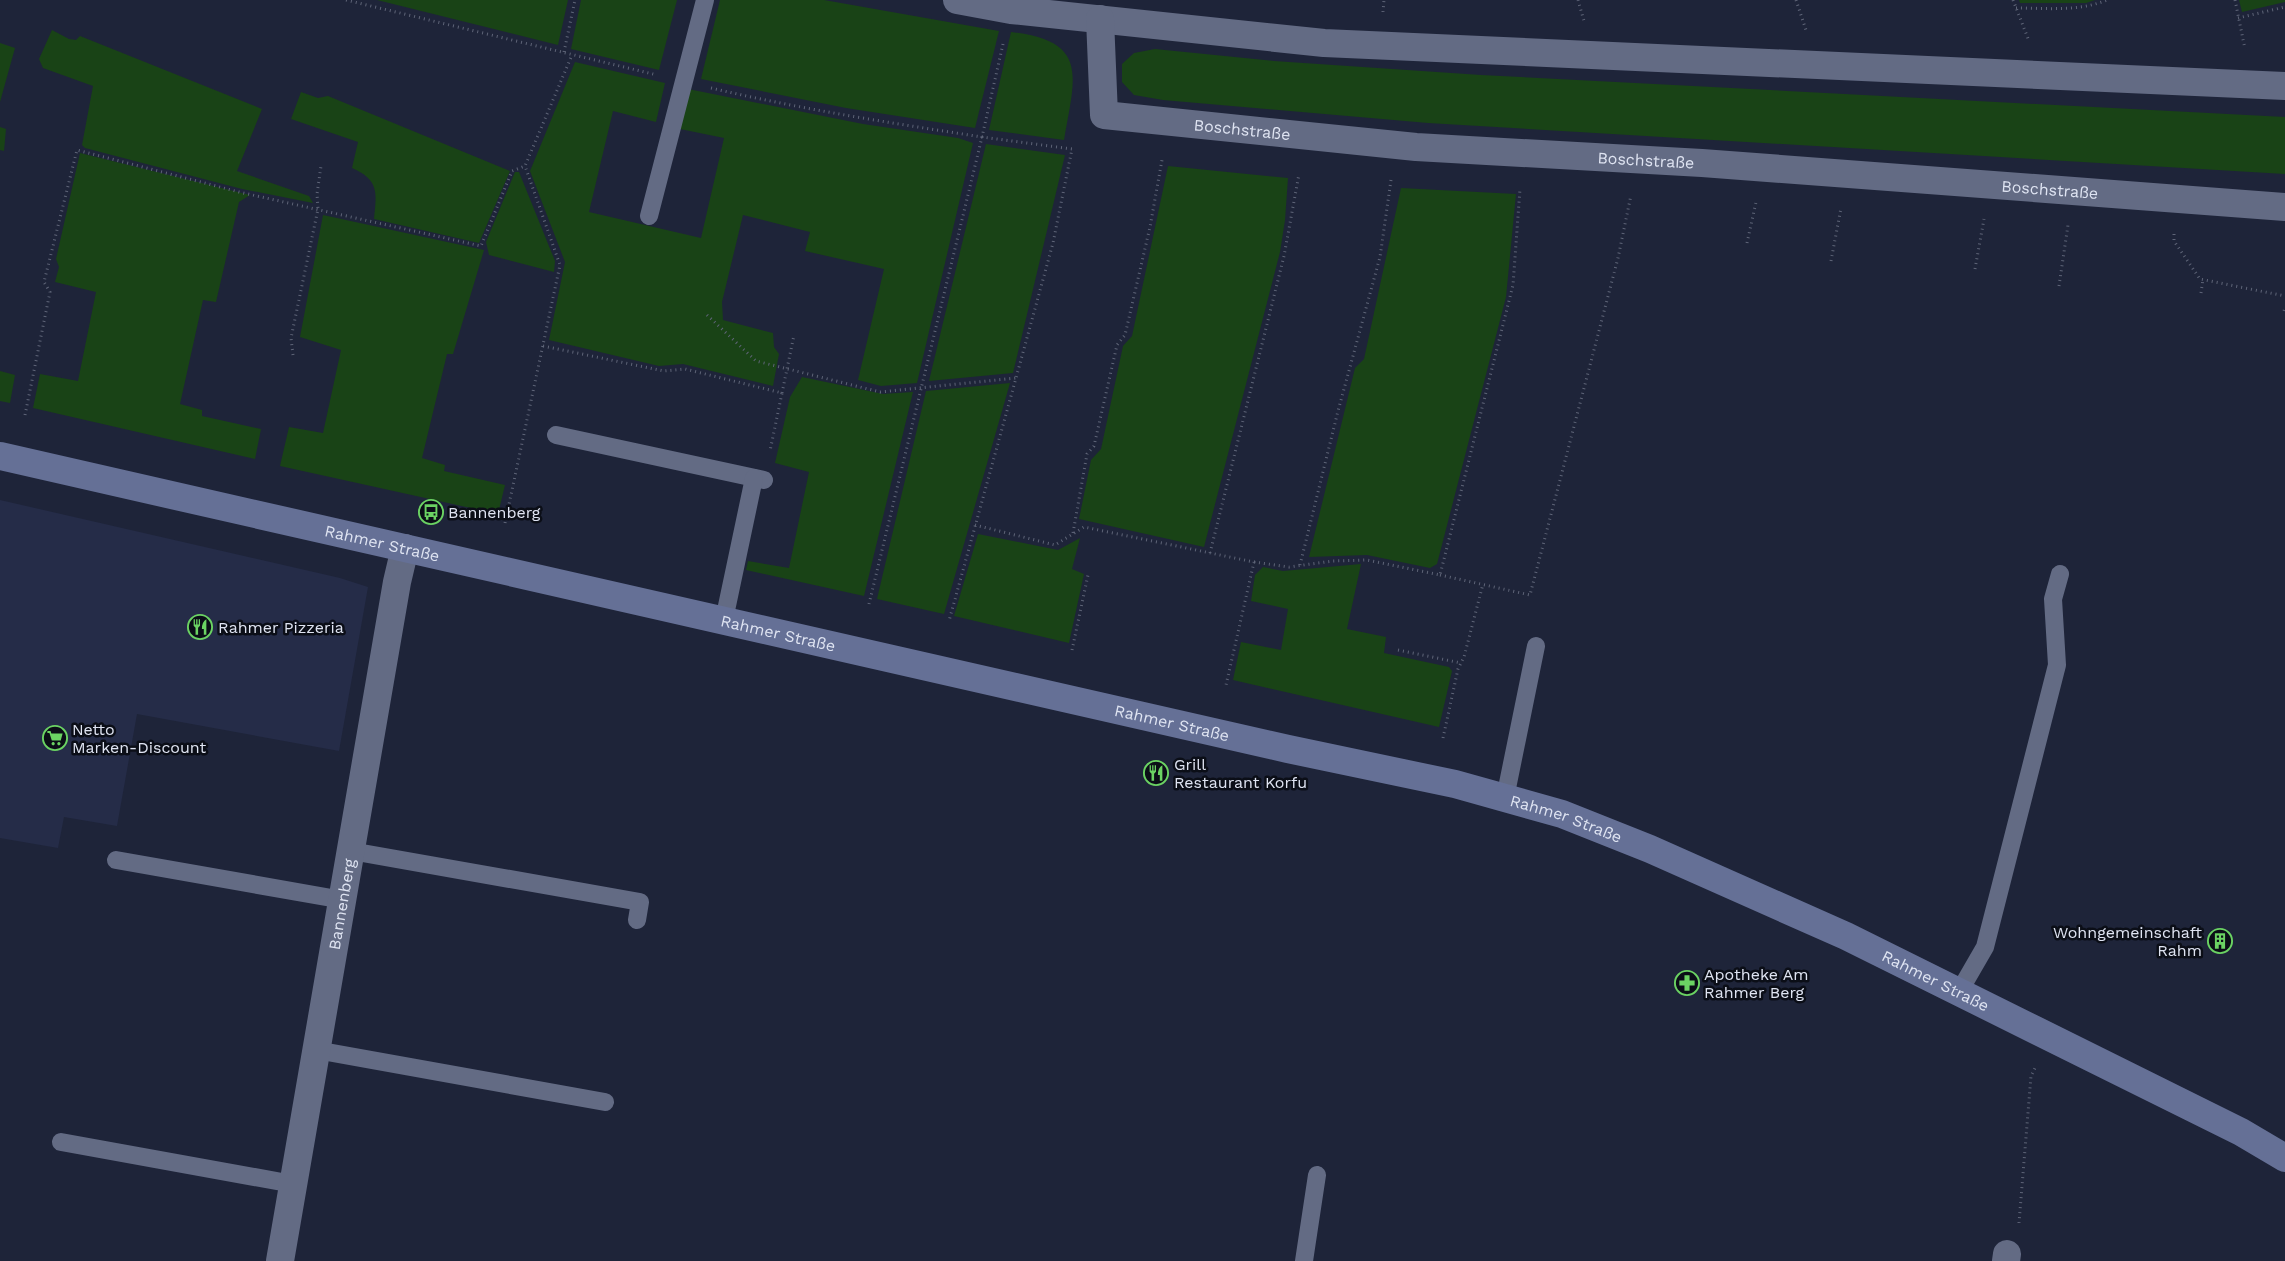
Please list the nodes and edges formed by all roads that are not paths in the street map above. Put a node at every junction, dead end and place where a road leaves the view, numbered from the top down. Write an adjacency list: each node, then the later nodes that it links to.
1 (705, 0): 6 (lane)
2 (957, 0): 3 (street)
3 (1100, 19): 4 (street); 5 (street, Boschstraße)
4 (2285, 86)
5 (2285, 207)
6 (649, 216)
7 (556, 435): 11 (lane)
8 (0, 456): 9 (main road, Rahmer Straße)
9 (406, 548): 11 (main road, Rahmer Straße); 14 (street, Bannenberg)
10 (2060, 574): 18 (lane)
11 (724, 620): 13 (main road, Rahmer Straße)
12 (1536, 646): 13 (lane)
13 (1505, 798): 18 (main road, Rahmer Straße)
14 (351, 850): 16 (street, Bannenberg); 17 (lane)
15 (116, 860): 16 (lane)
16 (343, 900): 19 (street, Bannenberg)
17 (637, 920)
18 (1959, 992): 22 (main road, Rahmer Straße)
19 (316, 1050): 20 (lane); 24 (street, Bannenberg)
20 (605, 1102)
21 (61, 1142): 24 (lane)
22 (2285, 1158)
23 (1317, 1175): 26 (lane)
24 (293, 1184): 25 (street, Bannenberg)
25 (280, 1261)
26 (1304, 1261)

